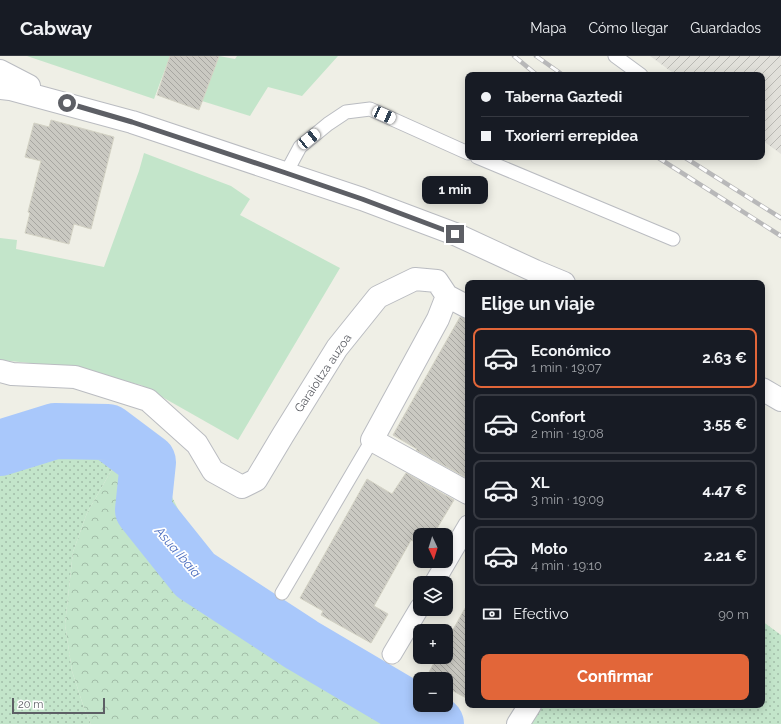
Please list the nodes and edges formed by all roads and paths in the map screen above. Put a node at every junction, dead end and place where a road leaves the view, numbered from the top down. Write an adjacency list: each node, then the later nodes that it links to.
1 (615, 56): 3 (lane)
2 (0, 71): 5 (street)
3 (637, 72)
4 (0, 88): 5 (street)
5 (67, 103): 8 (street)
6 (465, 152): 8 (lane)
7 (484, 160): 9 (lane)
8 (286, 173): 10 (street)
9 (673, 239)
10 (557, 280)
11 (447, 296): 12 (street); 13 (street, Garaioltza auzoa); 16 (street)
12 (465, 305)
13 (0, 371)
14 (765, 391): 15 (street)
15 (781, 400)
16 (372, 440): 17 (street); 20 (lane)
17 (465, 491)
18 (465, 530): 19 (street)
19 (438, 576)
20 (282, 593)
21 (415, 616): 22 (street)
22 (392, 654)
23 (528, 708): 24 (street)
24 (518, 724)

